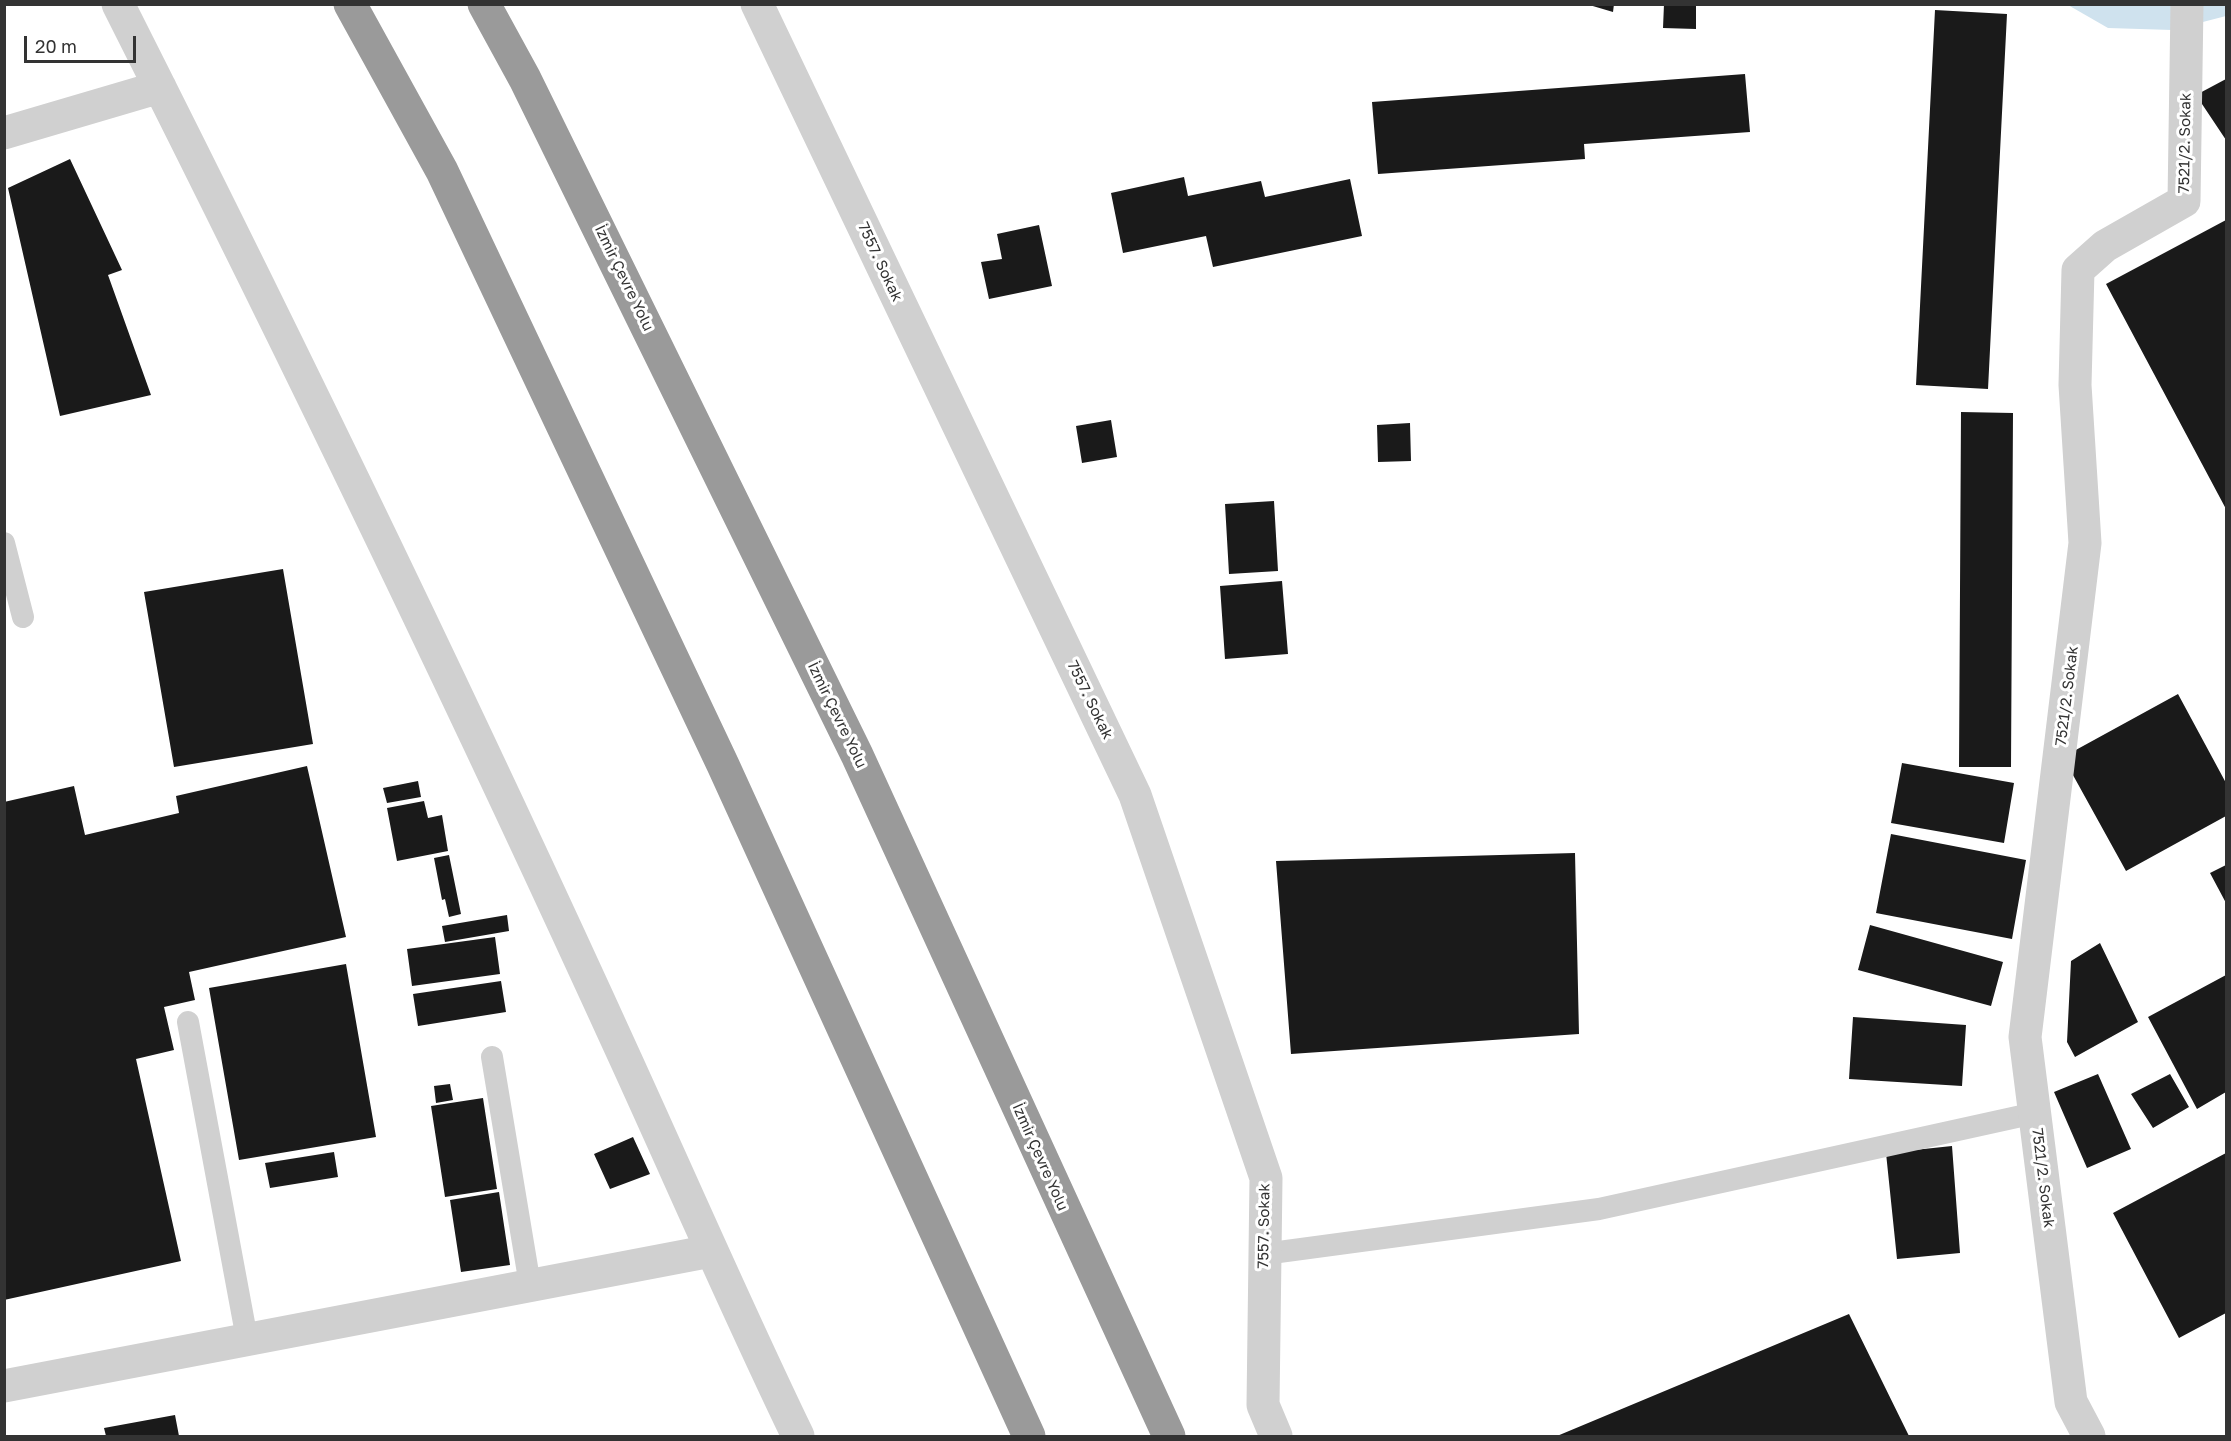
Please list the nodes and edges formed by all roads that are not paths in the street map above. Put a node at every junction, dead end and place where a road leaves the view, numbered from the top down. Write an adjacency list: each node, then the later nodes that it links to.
1 (118, 4): 6 (street)
2 (350, 4): 19 (highway)
3 (484, 4): 20 (highway, İzmir Çevre Yolu)
4 (757, 4): 14 (street, 7557. Sokak)
5 (2187, 19): 12 (street, 7521/2. Sokak)
6 (160, 87): 7 (street); 13 (street)
7 (4, 133)
8 (4, 543): 9 (lane)
9 (23, 617)
10 (188, 1022): 16 (lane)
11 (492, 1057): 15 (lane)
12 (2035, 1113): 14 (lane); 22 (street, 7521/2. Sokak)
13 (711, 1251): 15 (street); 18 (street)
14 (1264, 1254): 21 (street, 7557. Sokak)
15 (530, 1285): 16 (street)
16 (247, 1339): 17 (street)
17 (4, 1386)
18 (798, 1437)
19 (1029, 1437)
20 (1169, 1437)
21 (1276, 1437)
22 (2090, 1437)

